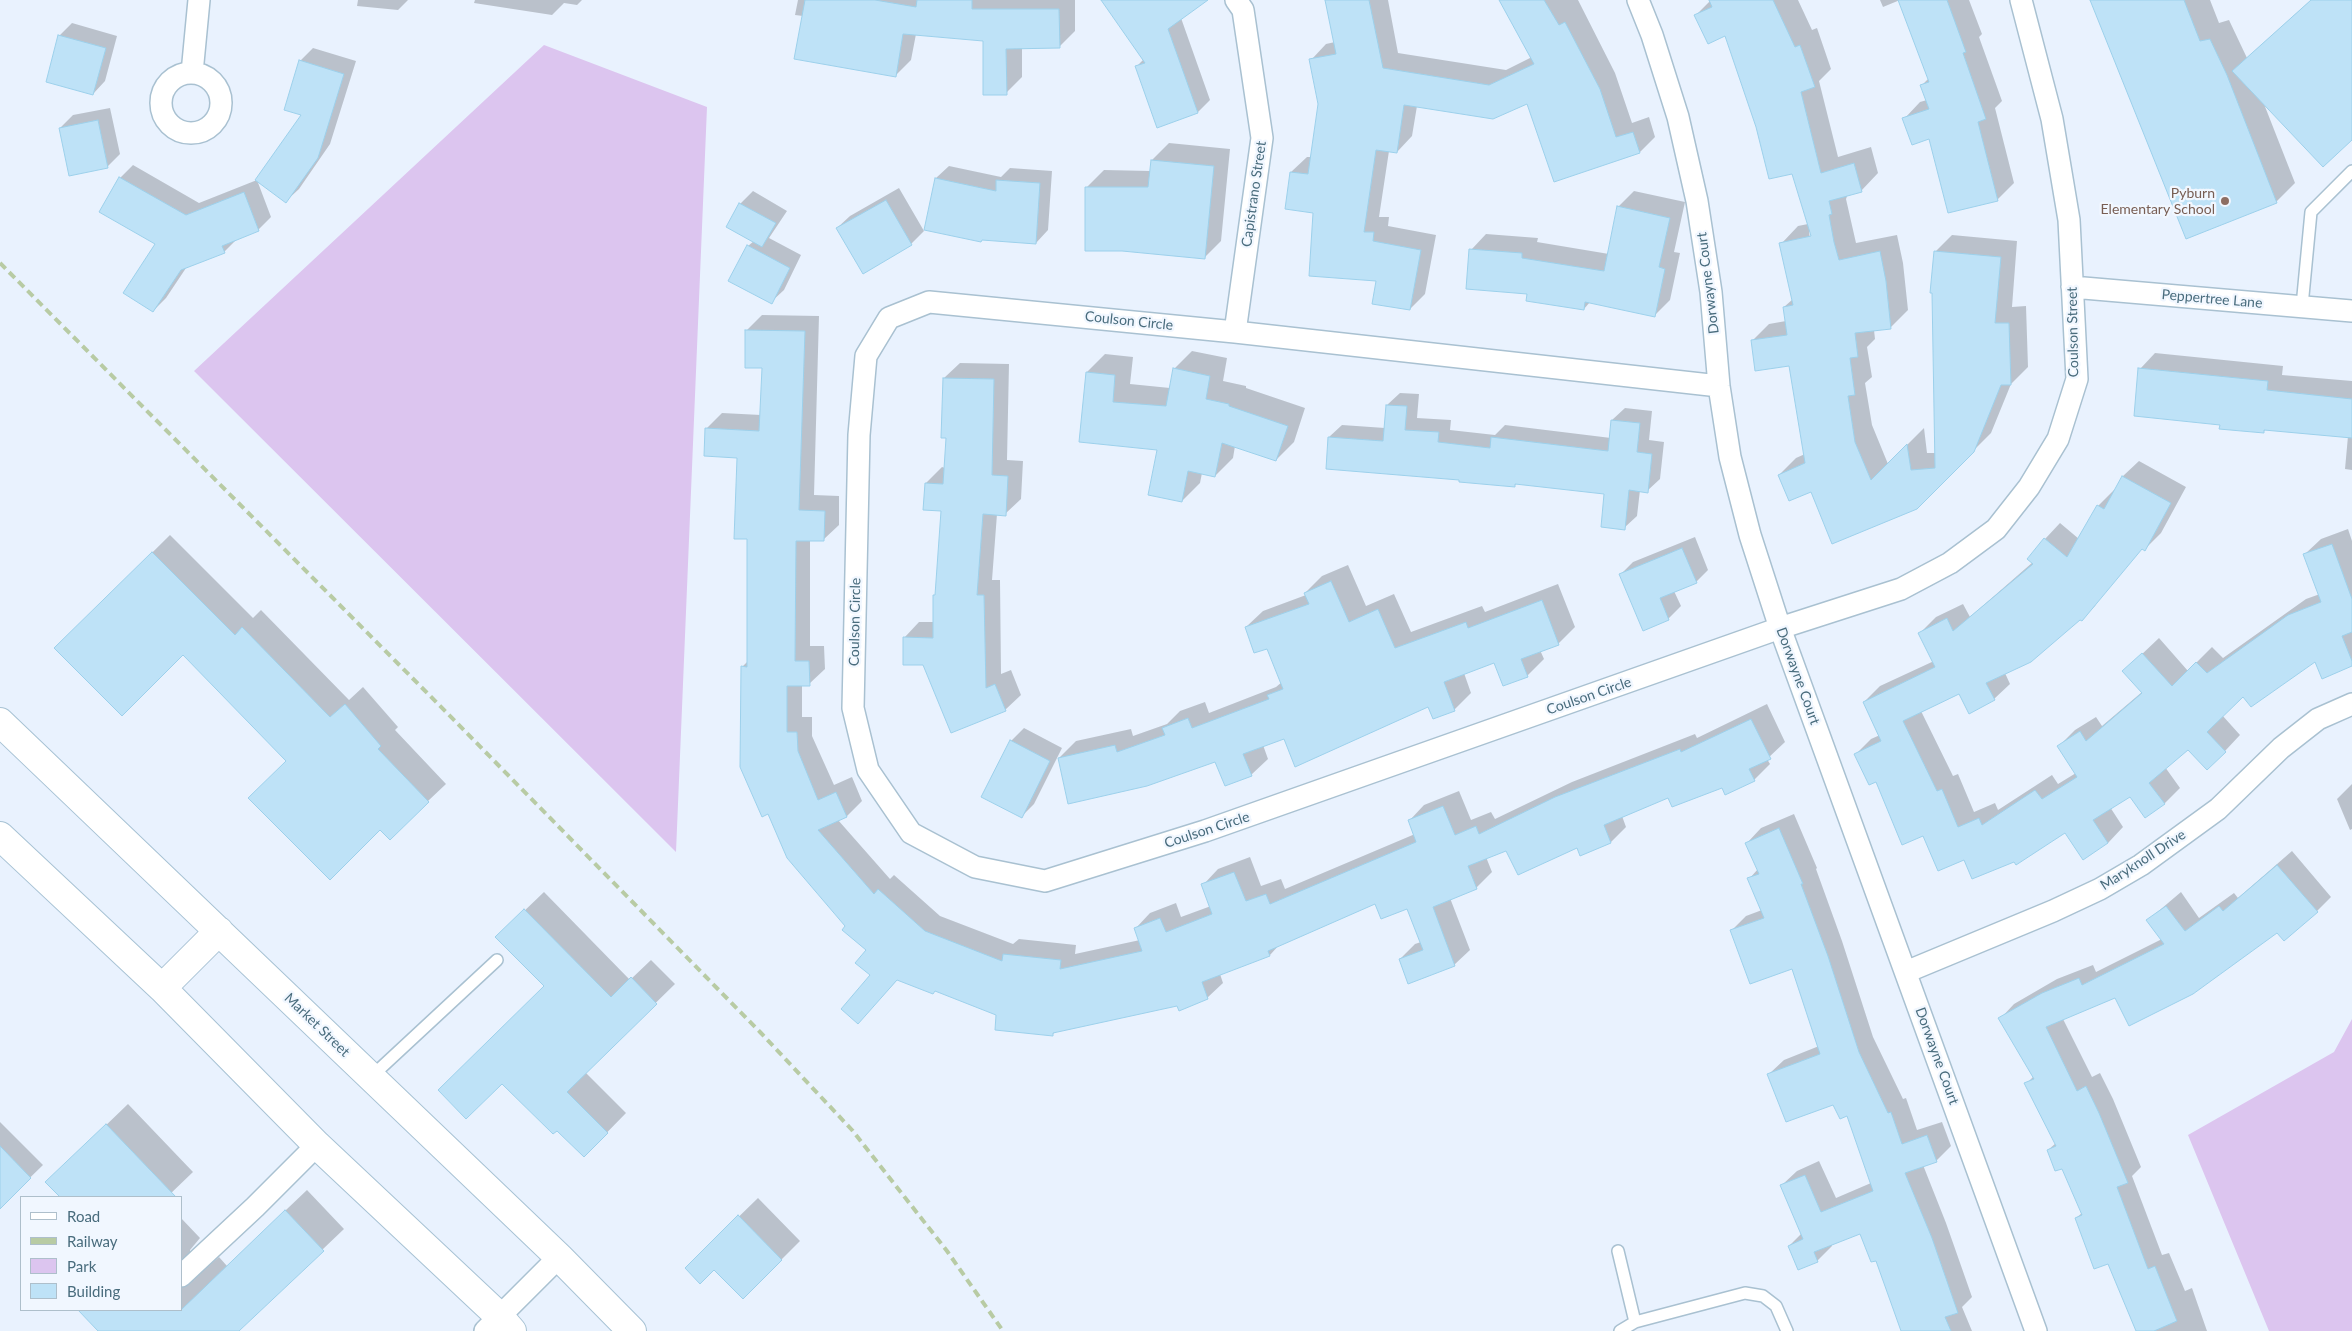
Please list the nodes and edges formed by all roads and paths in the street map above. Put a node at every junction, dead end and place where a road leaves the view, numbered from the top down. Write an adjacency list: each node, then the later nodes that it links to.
1 (199, 0): 5 (street)
2 (1236, 0): 10 (street, Capistrano Street)
3 (1638, 0): 11 (street, Dorwayne Court)
4 (2021, 0): 7 (street, Coulson Street)
5 (192, 73)
6 (2352, 170): 8 (lane)
7 (2072, 287): 8 (street, Peppertree Lane); 12 (street, Coulson Street)
8 (2302, 306): 9 (street, Peppertree Lane)
9 (2352, 312)
10 (1235, 332): 11 (street, Coulson Circle); 12 (street, Coulson Circle)
11 (1718, 386): 12 (street, Dorwayne Court)
12 (1780, 628): 18 (street, Dorwayne Court)
13 (2352, 704): 18 (street, Maryknoll Drive)
14 (0, 722): 16 (main road, Market Street)
15 (0, 836): 19 (main road)
16 (219, 931): 19 (main road); 20 (main road, Market Street)
17 (497, 960): 20 (lane)
18 (1906, 972): 30 (street, Dorwayne Court)
19 (162, 988): 21 (main road)
20 (371, 1077): 23 (main road, Market Street)
21 (317, 1145): 24 (street); 26 (main road)
22 (1618, 1251): 25 (lane)
23 (559, 1257): 26 (street); 27 (main road, Market Street)
24 (182, 1275)
25 (1635, 1322): 28 (lane); 29 (lane)
26 (499, 1326)
27 (632, 1331)
28 (1620, 1331)
29 (1788, 1331)
30 (2036, 1331)

